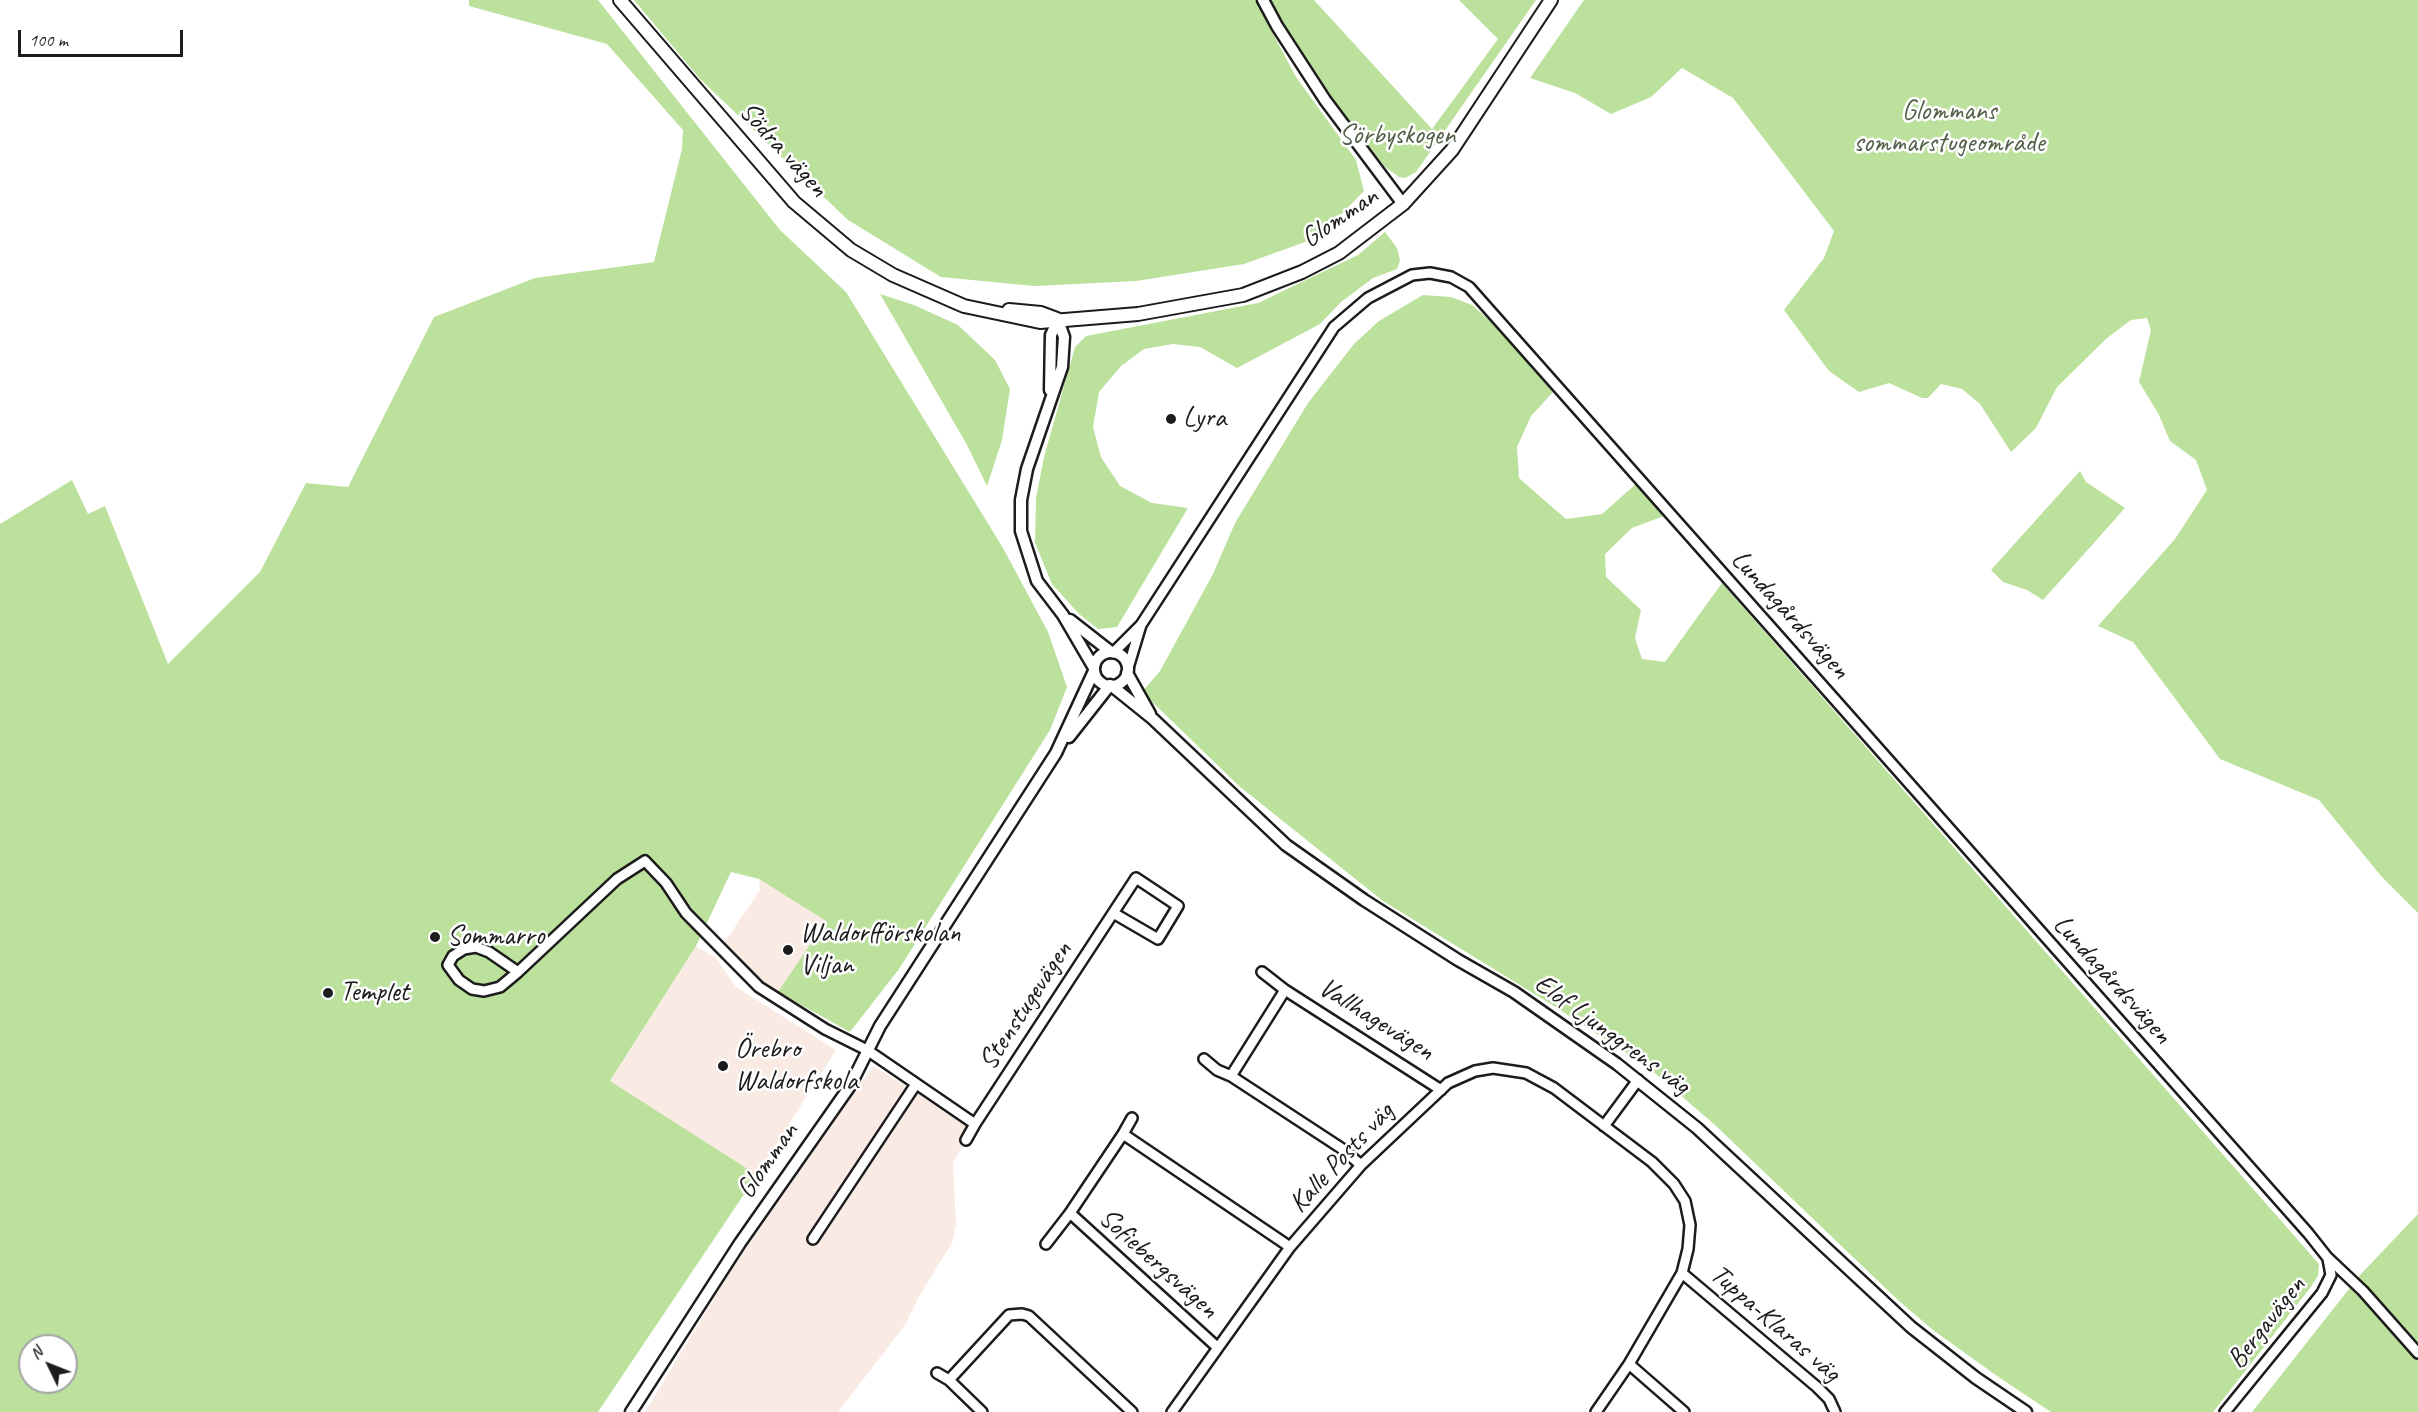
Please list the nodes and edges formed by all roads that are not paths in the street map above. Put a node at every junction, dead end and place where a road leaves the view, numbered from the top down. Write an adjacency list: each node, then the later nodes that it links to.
1 (620, 0): 5 (main road, Södra vägen)
2 (1263, 0): 4 (street)
3 (1551, 0): 4 (main road, Glomman)
4 (1403, 204): 5 (main road, Glomman)
5 (1058, 320): 6 (street)
6 (1063, 615): 8 (street); 9 (street)
7 (1142, 626): 8 (street, Lundagårdsvägen); 10 (street, Lundagårdsvägen); 34 (street, Lundagårdsvägen)
8 (1112, 652): 9 (street); 10 (street)
9 (1094, 670): 11 (street); 13 (street, Glomman)
10 (1127, 671): 11 (street); 12 (street, Elof Ljunggrens väg)
11 (1111, 685): 12 (street, Elof Ljunggrens väg); 13 (street, Glomman)
12 (1153, 719): 21 (street, Elof Ljunggrens väg)
13 (1056, 753): 18 (street, Glomman)
14 (1114, 914): 14 (street, Stenstugevägen); 25 (street, Stenstugevägen)
15 (518, 972): 15 (street); 18 (street)
16 (1262, 972): 17 (street, Vallhagevägen)
17 (1285, 990): 20 (street, Vallhagevägen); 23 (street, Vallhagevägen)
18 (867, 1050): 22 (street); 41 (street, Glomman)
19 (1204, 1059): 20 (street)
20 (1231, 1076): 29 (street)
21 (1638, 1080): 26 (street); 48 (street, Elof Ljunggrens väg)
22 (916, 1084): 25 (street); 31 (street)
23 (1441, 1090): 26 (street, Kalle Posts väg); 29 (street, Kalle Posts väg)
24 (1132, 1118): 27 (street, Sofiebergsvägen)
25 (975, 1124): 28 (street, Stenstugevägen)
26 (1604, 1126): 35 (street, Kalle Posts väg)
27 (1123, 1134): 30 (street, Sofiebergsvägen); 33 (street)
28 (966, 1140)
29 (1361, 1166): 33 (street, Kalle Posts väg)
30 (1070, 1214): 32 (street, Sofiebergsvägen); 36 (street, Sofiebergsvägen)
31 (813, 1239)
32 (1046, 1244)
33 (1290, 1247): 36 (street, Kalle Posts väg)
34 (2327, 1257): 37 (street, Lundagårdsvägen); 49 (street, Bergavägen)
35 (1682, 1273): 38 (street, Kalle Posts väg); 47 (street, Tuppa-Klaras väg)
36 (1217, 1347): 44 (street, Kalle Posts väg)
37 (2418, 1353)
38 (1629, 1364): 45 (street, Kalle Posts väg); 46 (street)
39 (937, 1373): 40 (street)
40 (949, 1380): 42 (street); 43 (street)
41 (631, 1412)
42 (982, 1412)
43 (1132, 1412)
44 (1172, 1412)
45 (1596, 1412)
46 (1684, 1412)
47 (1835, 1412)
48 (2026, 1412)
49 (2225, 1412)

